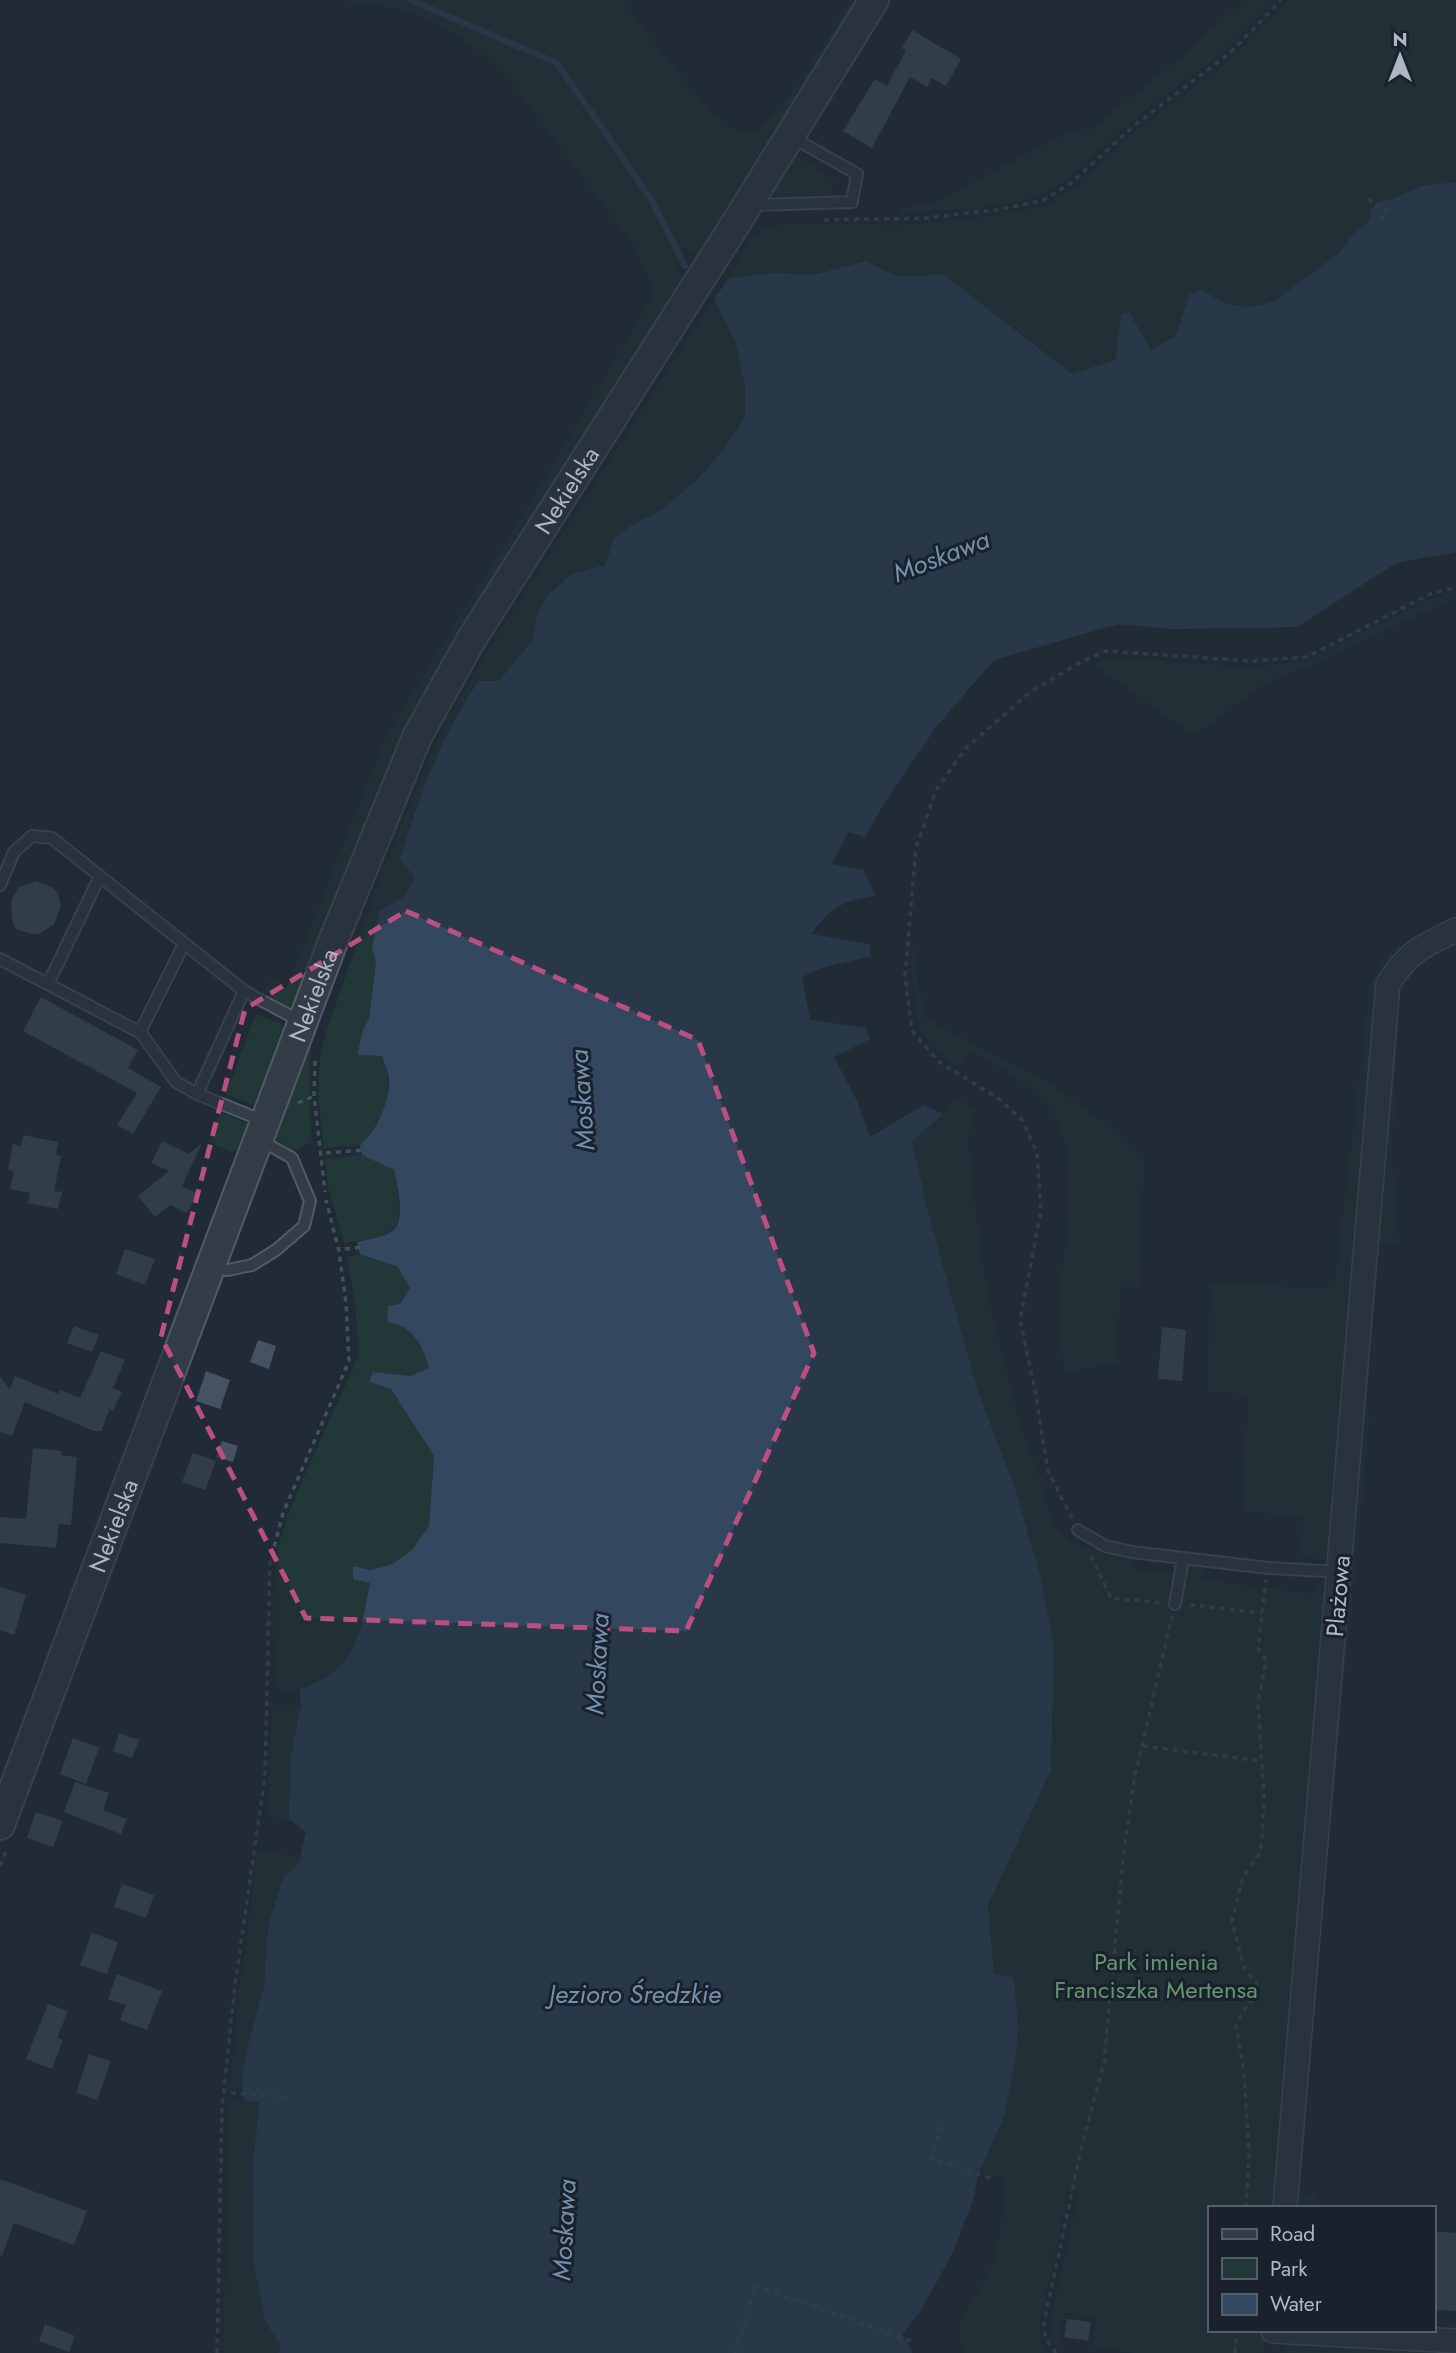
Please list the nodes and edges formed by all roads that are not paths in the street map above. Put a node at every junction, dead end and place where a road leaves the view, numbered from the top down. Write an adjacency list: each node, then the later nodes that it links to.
1 (874, 0): 2 (street, Nekielska)
2 (790, 136): 3 (street, Nekielska); 3 (lane)
3 (742, 212): 11 (street, Nekielska)
4 (100, 876): 5 (lane); 7 (lane); 9 (lane)
5 (0, 885)
6 (1456, 930): 18 (street, Plażowa)
7 (184, 944): 10 (lane); 12 (lane)
8 (0, 959): 9 (lane)
9 (48, 984): 12 (lane)
10 (244, 991): 11 (lane); 13 (lane)
11 (303, 1023): 14 (street, Nekielska)
12 (140, 1032): 13 (lane)
13 (197, 1094): 14 (lane)
14 (263, 1131): 15 (street, Nekielska); 15 (lane)
15 (211, 1269): 20 (street, Nekielska)
16 (1078, 1530): 17 (lane)
17 (1183, 1559): 18 (lane); 19 (lane)
18 (1340, 1572): 21 (street, Plażowa)
19 (1175, 1604)
20 (0, 1825)
21 (1285, 2206)
22 (1273, 2332): 25 (street)
23 (1291, 2332): 24 (street)
24 (1456, 2341)
25 (1272, 2353)

